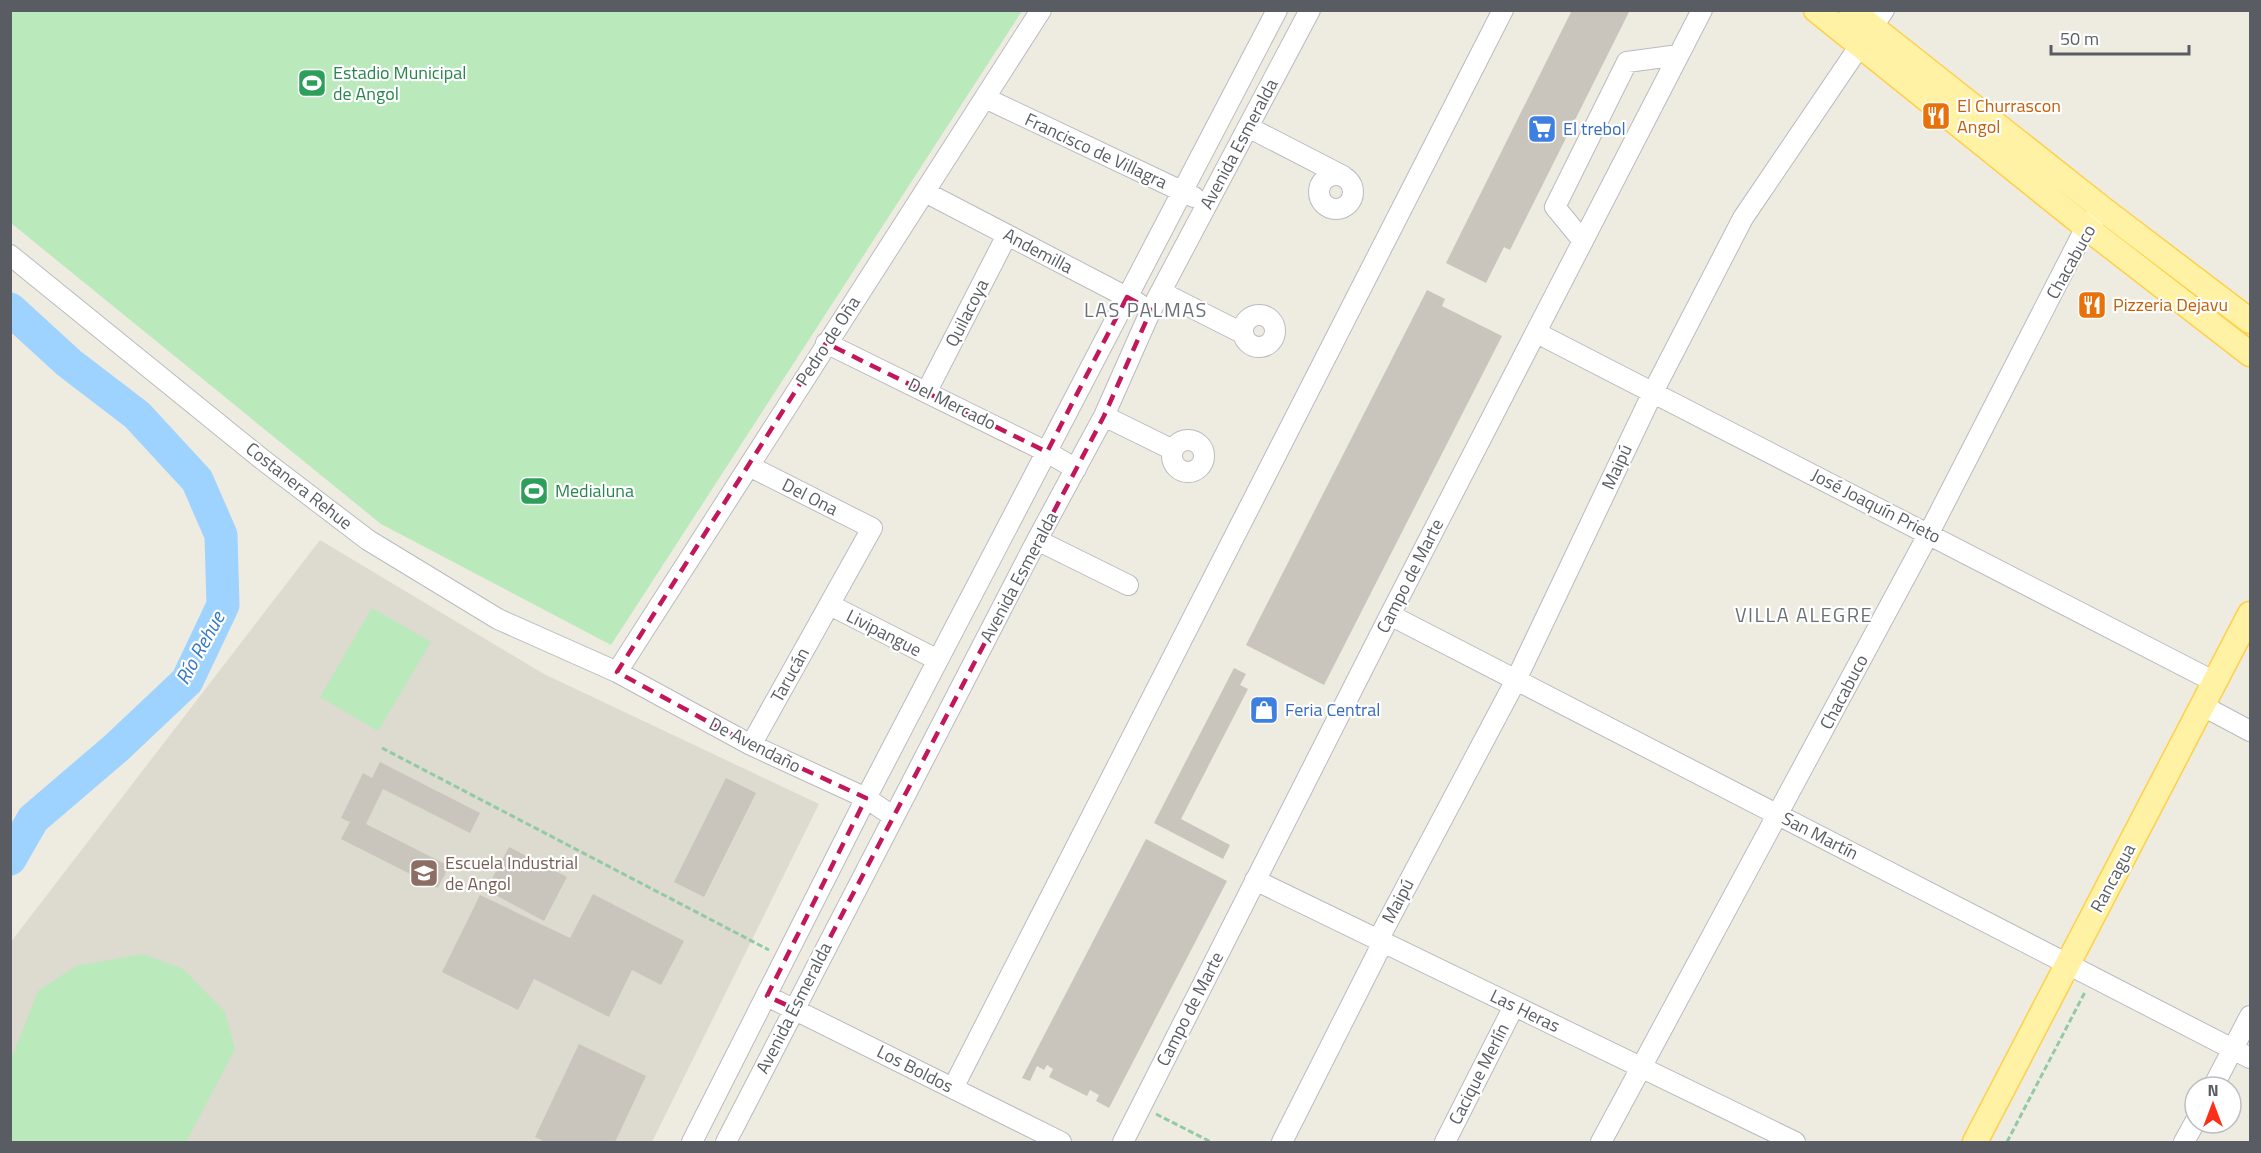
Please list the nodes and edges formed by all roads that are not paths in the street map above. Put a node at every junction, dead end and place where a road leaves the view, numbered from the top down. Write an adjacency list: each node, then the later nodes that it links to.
1 (1041, 10): 10 (street, Pedro de Oña)
2 (1276, 10): 14 (street, Avenida Esmeralda)
3 (1310, 10): 11 (street, Avenida Esmeralda)
4 (1503, 10): 67 (street)
5 (1701, 10): 9 (street, Campo de Marte)
6 (1816, 10): 8 (main road)
7 (1851, 10): 8 (main road)
8 (1872, 28): 16 (main road); 17 (main road); 30 (street, Maipú)
9 (1679, 55): 19 (street, Campo de Marte); 19 (street)
10 (985, 98): 13 (street, Pedro de Oña); 14 (street, Francisco de Villagra)
11 (1248, 127): 12 (street); 15 (street, Avenida Esmeralda)
12 (1342, 176)
13 (925, 192): 18 (street, Andemilla); 27 (street, Pedro de Oña)
14 (1182, 192): 15 (street, Francisco de Villagra); 22 (street, Avenida Esmeralda)
15 (1208, 203): 21 (street, Avenida Esmeralda)
16 (2104, 210): 17 (street, Chacabuco); 24 (main road)
17 (2086, 227): 28 (main road); 37 (street, Chacabuco)
18 (1007, 235): 22 (street, Andemilla); 29 (street, Quilacoya)
19 (1583, 241): 26 (street, Campo de Marte)
20 (10, 255): 46 (street, Costanera Rehue)
21 (1161, 292): 23 (street, Avenida Esmeralda); 25 (street)
22 (1127, 297): 23 (street, Andemilla); 33 (street, Avenida Esmeralda)
23 (1151, 310): 31 (street, Avenida Esmeralda)
24 (2250, 321)
25 (1242, 333)
26 (1537, 333): 30 (street, José Joaquín Prieto); 42 (street, Campo de Marte)
27 (826, 343): 29 (street, Del Mercado); 34 (street, Pedro de Oña)
28 (2250, 354)
29 (927, 391): 33 (street, Del Mercado)
30 (1653, 392): 37 (street, José Joaquín Prieto); 48 (street, Maipú)
31 (1104, 416): 32 (street); 35 (street, Avenida Esmeralda)
32 (1173, 450)
33 (1047, 452): 35 (street, Del Mercado); 43 (street, Avenida Esmeralda)
34 (749, 466): 36 (street, Del Ona); 46 (street, Pedro de Oña)
35 (1076, 469): 38 (street, Avenida Esmeralda)
36 (872, 528): 40 (street, Tarucán)
37 (1929, 533): 49 (street, José Joaquín Prieto); 55 (street, Chacabuco)
38 (1037, 540): 39 (street); 44 (street, Avenida Esmeralda)
39 (1128, 585)
40 (830, 605): 45 (street, Livipangue); 53 (street, Tarucán)
41 (2250, 614): 49 (main road, Rancagua)
42 (1390, 615): 48 (street, San Martín); 57 (street, Campo de Marte)
43 (950, 636): 44 (street); 45 (street, Avenida Esmeralda)
44 (979, 653): 50 (street, Avenida Esmeralda)
45 (938, 660): 47 (street, Avenida Esmeralda)
46 (617, 672): 53 (street, De Avendaño)
47 (928, 678): 50 (street); 54 (street, Avenida Esmeralda)
48 (1516, 680): 55 (street, San Martín); 58 (street, Maipú)
49 (2215, 682): 51 (main road, Rancagua)
50 (957, 694): 56 (street, Avenida Esmeralda)
51 (2203, 706): 52 (street); 59 (main road, Rancagua)
52 (2250, 731)
53 (751, 745): 54 (street, De Avendaño)
54 (866, 798): 56 (street, De Avendaño); 60 (street, Avenida Esmeralda)
55 (1778, 815): 59 (street, San Martín); 65 (street, Chacabuco)
56 (894, 817): 62 (street, Avenida Esmeralda)
57 (1255, 880): 58 (street, Las Heras); 72 (street, Campo de Marte)
58 (1380, 941): 61 (street, Las Heras); 73 (street, Maipú)
59 (2068, 964): 64 (street, San Martín); 76 (main road, Rancagua)
60 (767, 996): 62 (street, Los Boldos); 69 (street, Avenida Esmeralda)
61 (1514, 1006): 65 (street, Las Heras); 74 (street, Cacique Merlín)
62 (794, 1008): 67 (street, Los Boldos); 70 (street, Avenida Esmeralda)
63 (2250, 1016): 64 (street)
64 (2242, 1054): 66 (street)
65 (1640, 1067): 68 (street, Las Heras); 75 (street, Chacabuco)
66 (2224, 1075)
67 (953, 1088): 71 (street, Los Boldos)
68 (1790, 1141)
69 (692, 1143)
70 (726, 1143)
71 (1061, 1143)
72 (1123, 1143)
73 (1282, 1143)
74 (1445, 1143)
75 (1601, 1143)
76 (1975, 1143)

